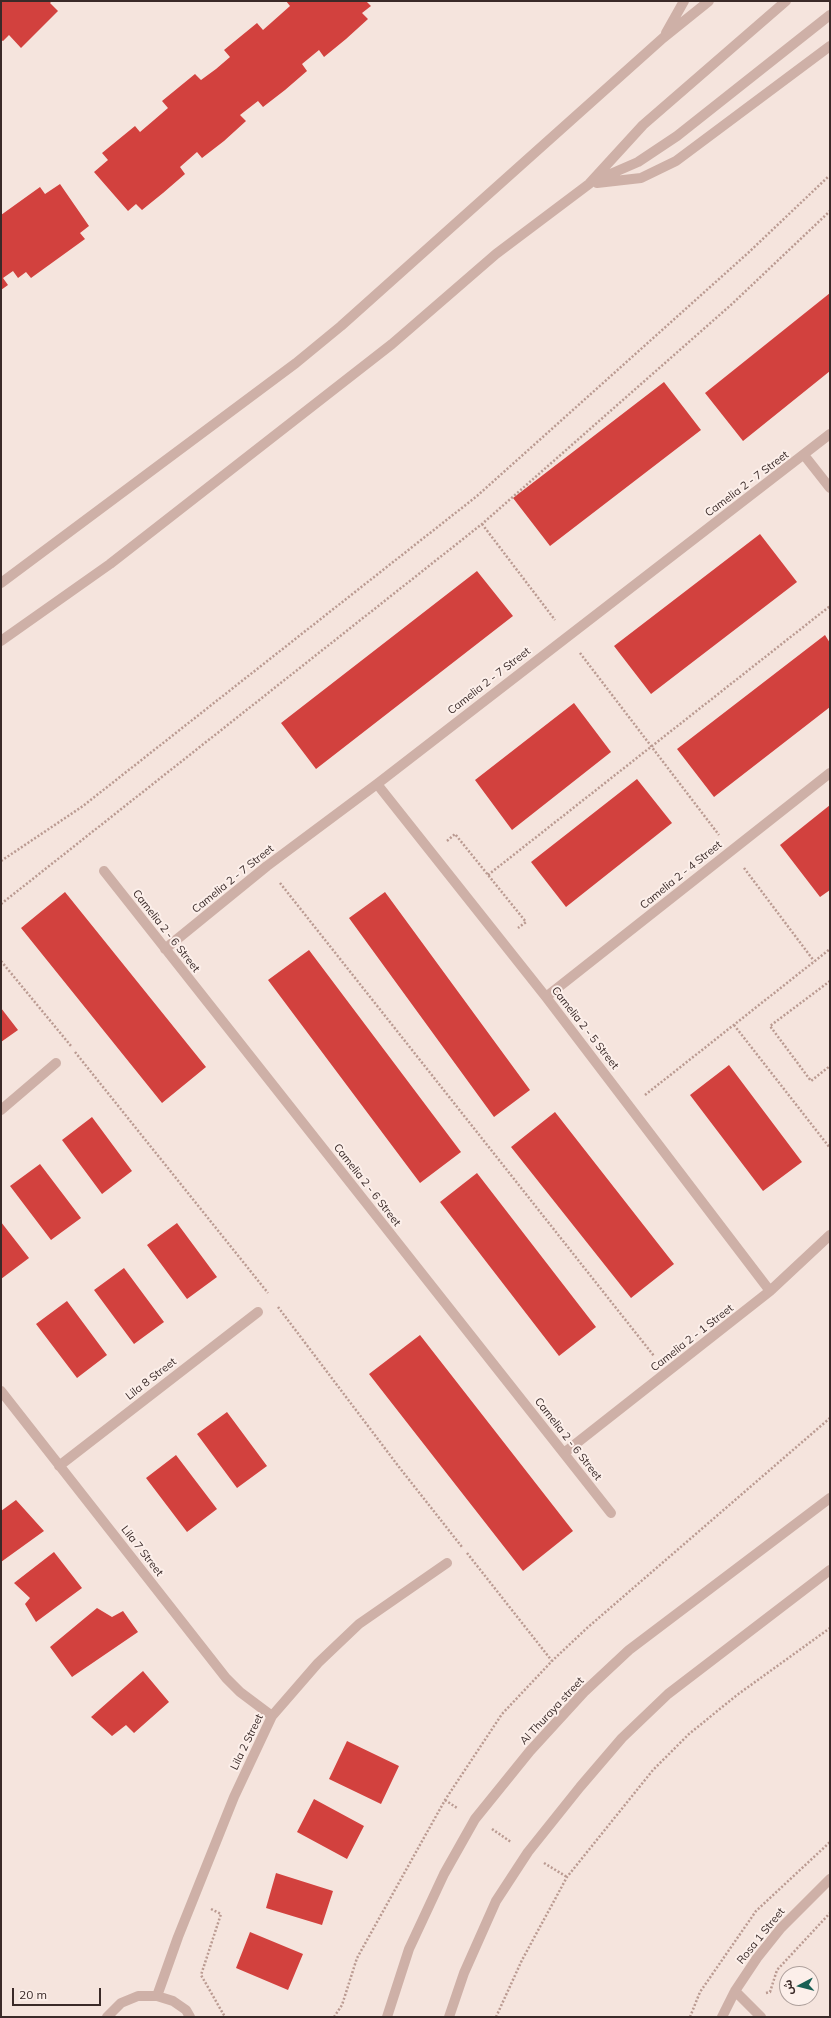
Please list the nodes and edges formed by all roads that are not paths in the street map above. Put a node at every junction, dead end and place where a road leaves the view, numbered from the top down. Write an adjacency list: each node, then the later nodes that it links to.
1 (684, 1): 5 (street)
2 (709, 1): 5 (street)
3 (786, 1): 7 (street)
4 (830, 15): 7 (street)
5 (663, 38): 11 (street)
6 (830, 46): 7 (street)
7 (589, 184): 12 (street)
8 (830, 434): 9 (street, Camelia 2 - 7 Street)
9 (804, 455): 10 (street); 14 (street, Camelia 2 - 7 Street)
10 (830, 488)
11 (1, 582)
12 (1, 641)
13 (830, 773): 17 (street, Camelia 2 - 4 Street)
14 (377, 784): 16 (street, Camelia 2 - 7 Street); 17 (street, Camelia 2 - 5 Street)
15 (104, 871): 16 (street, Camelia 2 - 6 Street)
16 (165, 949): 24 (street, Camelia 2 - 6 Street)
17 (546, 997): 21 (street, Camelia 2 - 5 Street)
18 (56, 1064): 19 (street)
19 (1, 1110)
20 (830, 1235): 21 (street, Camelia 2 - 1 Street)
21 (770, 1291): 24 (street, Camelia 2 - 1 Street)
22 (258, 1312): 25 (street, Lila 8 Street)
23 (1, 1392): 25 (street, Lila 7 Street)
24 (564, 1453): 27 (street, Camelia 2 - 6 Street)
25 (59, 1466): 30 (street, Lila 7 Street)
26 (830, 1498): 36 (street, Al Thuraya street)
27 (611, 1512)
28 (447, 1563): 30 (street, Lila 2 Street)
29 (830, 1570): 37 (street)
30 (272, 1716): 33 (street, Lila 2 Street)
31 (830, 1879): 32 (street, Rosa 1 Street)
32 (735, 1990): 38 (street, Rosa 1 Street); 39 (street)
33 (157, 1996): 34 (street); 35 (street)
34 (107, 2017)
35 (190, 2017)
36 (387, 2017)
37 (450, 2017)
38 (722, 2017)
39 (761, 2017)

